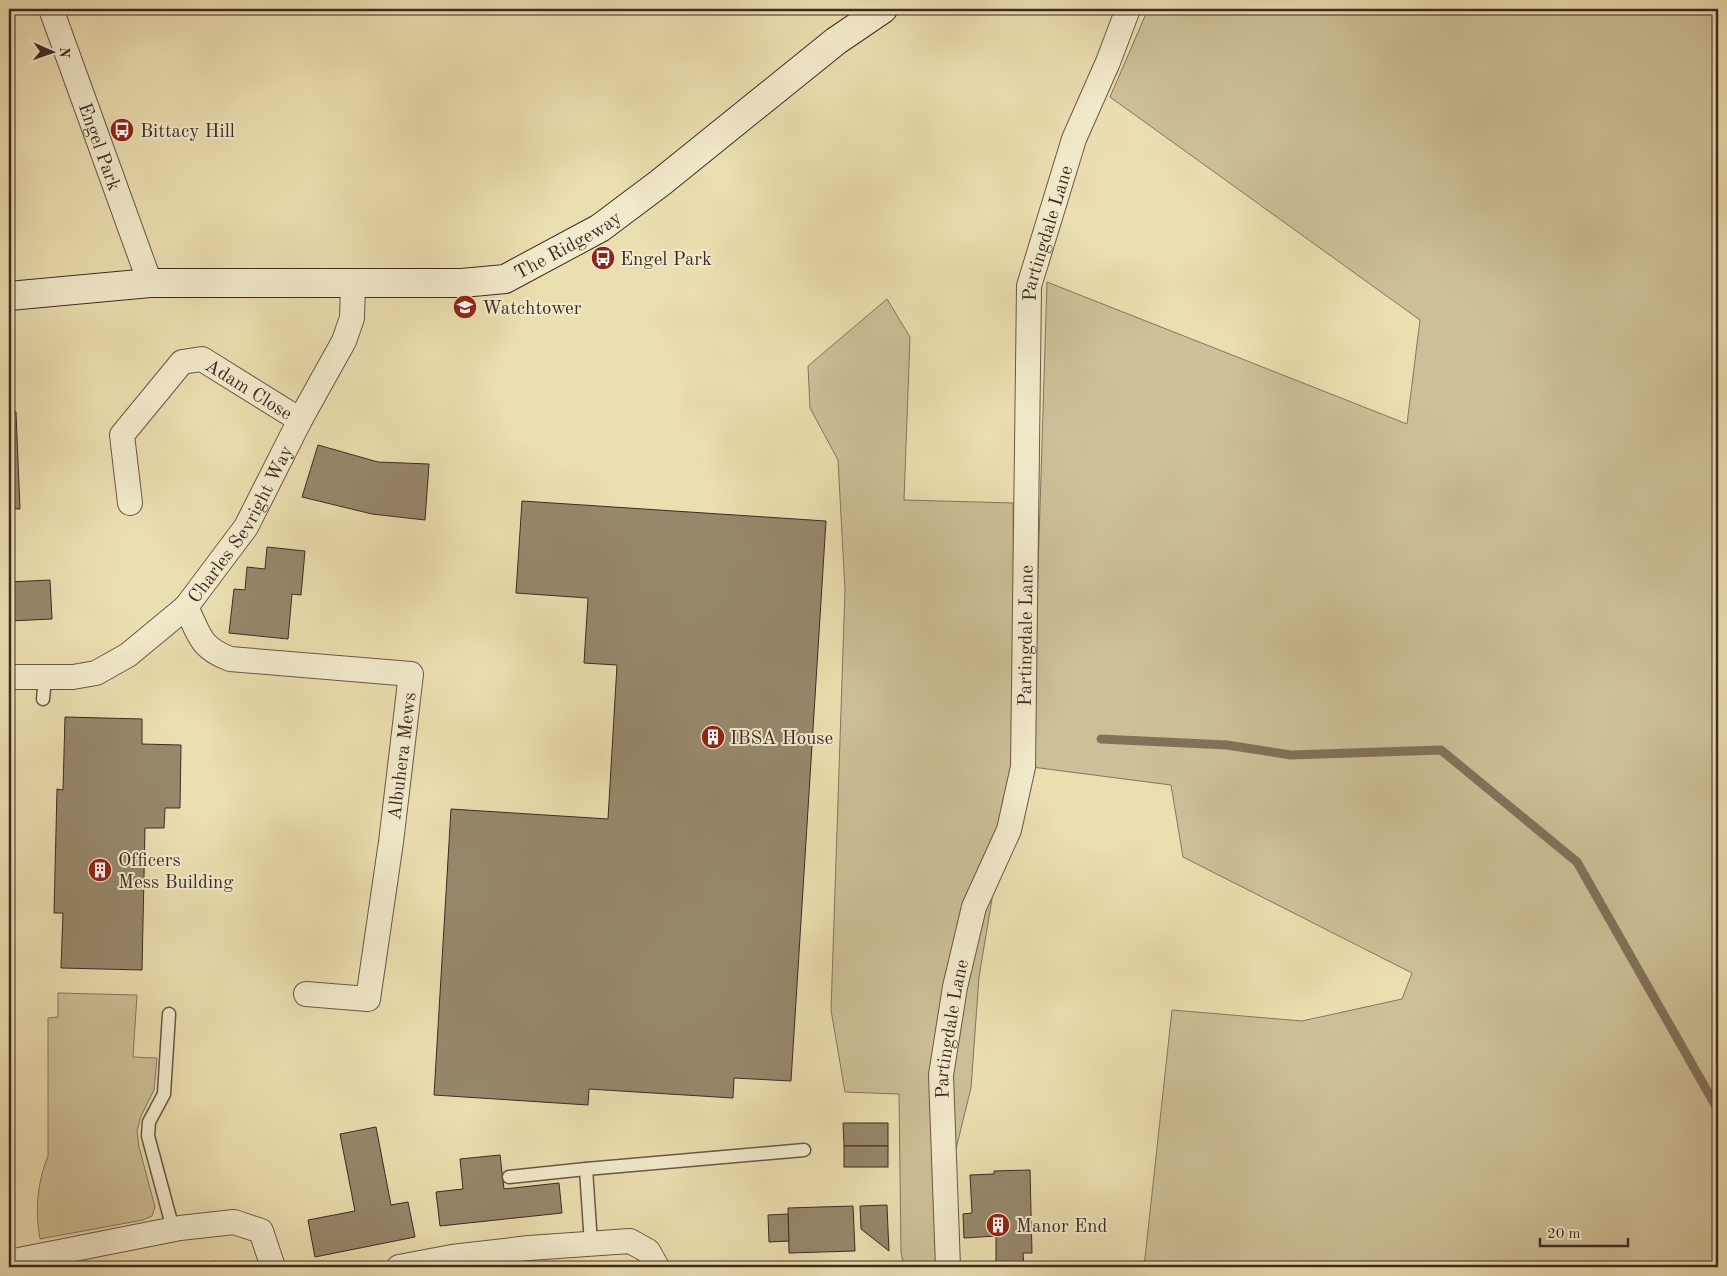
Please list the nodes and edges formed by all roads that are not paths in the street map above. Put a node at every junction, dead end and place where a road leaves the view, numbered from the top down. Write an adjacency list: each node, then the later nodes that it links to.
1 (51, 9): 4 (street, Engel Park)
2 (883, 9): 5 (main road, The Ridgeway)
3 (1128, 9): 22 (street, Partingdale Lane)
4 (150, 283): 5 (main road, The Ridgeway); 6 (main road)
5 (353, 284): 7 (street, Charles Sevright Way)
6 (9, 296)
7 (300, 420): 8 (street, Adam Close); 9 (street, Charles Sevright Way)
8 (130, 503)
9 (186, 607): 10 (street, Charles Sevright Way); 11 (street, Albuhera Mews)
10 (9, 677)
11 (306, 994)
12 (169, 1014): 16 (lane)
13 (804, 1150): 14 (lane)
14 (586, 1169): 15 (lane); 17 (lane)
15 (509, 1177)
16 (173, 1229): 18 (street); 19 (street)
17 (591, 1244): 20 (street); 21 (street)
18 (9, 1262)
19 (273, 1267)
20 (399, 1267)
21 (657, 1267)
22 (948, 1267)

